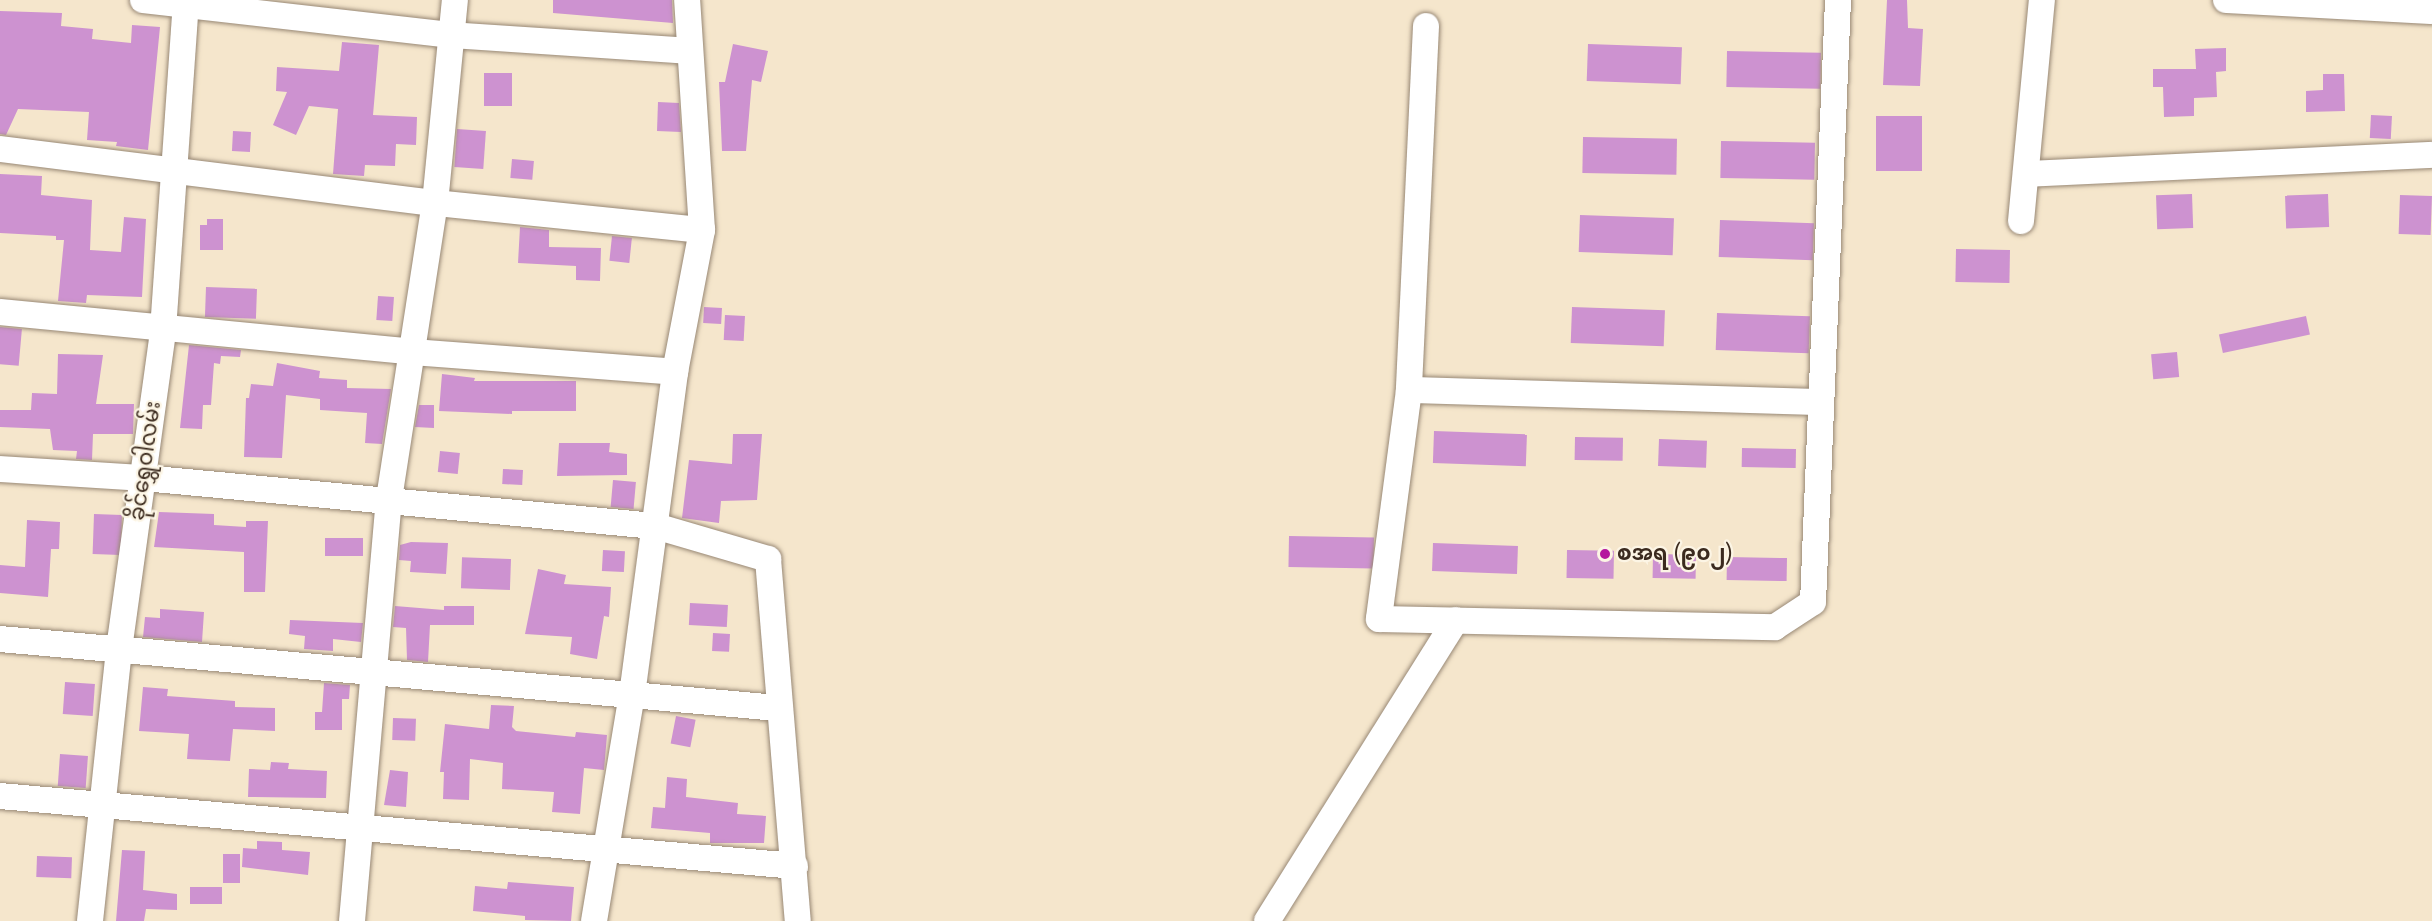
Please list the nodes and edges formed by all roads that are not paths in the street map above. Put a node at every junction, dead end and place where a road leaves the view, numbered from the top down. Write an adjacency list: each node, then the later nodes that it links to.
1 (143, 0): 7 (street)
2 (455, 0): 10 (street)
3 (687, 0): 11 (street)
4 (1838, 0): 24 (street)
5 (2042, 0): 15 (street)
6 (2226, 0): 8 (street)
7 (185, 2): 10 (street); 14 (street, ခိုင်ရွှေဝါလမ်း)
8 (2432, 11)
9 (1426, 26): 23 (street)
10 (450, 34): 11 (street); 16 (street)
11 (689, 51): 18 (street)
12 (0, 148): 14 (street)
13 (2432, 155): 15 (street)
14 (173, 168): 16 (street); 20 (street, ခိုင်ရွှေဝါလမ်း)
15 (2026, 174): 17 (street)
16 (435, 203): 18 (street); 21 (street)
17 (2021, 221)
18 (702, 230): 22 (street)
19 (0, 312): 20 (street)
20 (163, 330): 21 (street); 26 (street, ခိုင်ရွှေဝါလမ်း)
21 (412, 352): 22 (street); 27 (street)
22 (675, 372): 28 (street)
23 (1409, 390): 24 (street); 29 (street)
24 (1821, 402): 29 (street)
25 (0, 469): 26 (street)
26 (144, 478): 27 (street); 31 (street, ခိုင်ရွှေဝါလမ်း)
27 (389, 499): 28 (street); 32 (street)
28 (655, 526): 33 (street); 34 (street)
29 (1456, 620): 44 (street)
30 (0, 639): 31 (street)
31 (119, 650): 32 (street); 36 (street, ခိုင်ရွှေဝါလမ်း)
32 (374, 672): 33 (street); 37 (street)
33 (632, 695): 34 (street); 38 (street)
34 (778, 708): 39 (street)
35 (0, 796): 36 (street)
36 (101, 805): 37 (street); 40 (street, ခိုင်ရွှေဝါလမ်း)
37 (362, 828): 38 (street); 41 (street)
38 (606, 849): 39 (street); 42 (street)
39 (795, 866): 43 (street)
40 (90, 921)
41 (352, 921)
42 (594, 921)
43 (798, 921)
44 (1267, 921)

